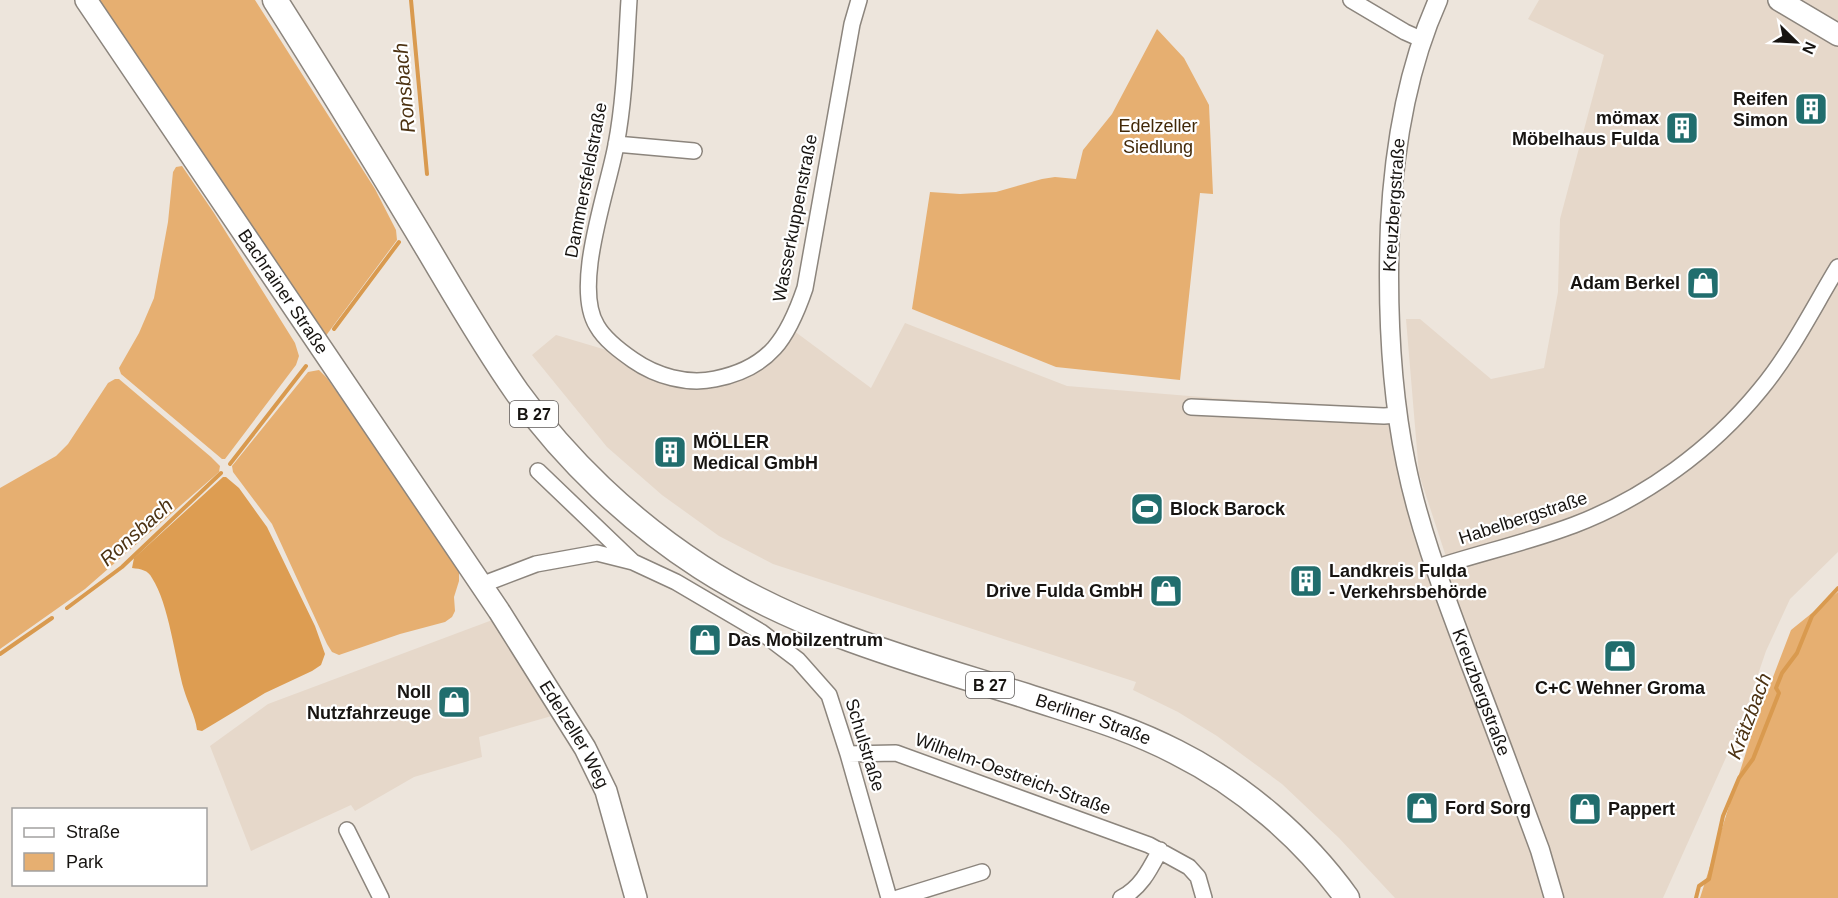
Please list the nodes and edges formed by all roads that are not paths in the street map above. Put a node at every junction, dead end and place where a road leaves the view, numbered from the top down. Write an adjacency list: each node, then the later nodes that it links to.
1 (86, 0): 19 (main road, Bachrainer Straße)
2 (275, 0): 30 (highway, Berliner Straße / B 27)
3 (629, 0): 10 (street, Dammersfeldstraße)
4 (859, 0): 13 (street, Wasserkuppenstraße)
5 (1351, 0): 9 (street)
6 (1438, 0): 9 (street, Kreuzbergstraße)
7 (1779, 0): 8 (main road)
8 (1838, 35)
9 (1423, 40): 15 (street, Kreuzbergstraße)
10 (616, 144): 11 (street); 13 (street, Dammersfeldstraße)
11 (694, 151)
12 (1838, 267): 18 (street, Habelbergstraße)
13 (589, 296)
14 (1191, 407): 15 (street)
15 (1398, 415): 18 (street, Kreuzbergstraße)
16 (538, 471): 17 (street, Schulstraße)
17 (633, 562): 19 (street, Schulstraße); 20 (street, Schulstraße)
18 (1434, 568): 31 (street, Kreuzbergstraße)
19 (481, 585): 25 (main road, Edelzeller Weg)
20 (848, 754): 22 (street, Wilhelm-Oestreich-Straße); 26 (street, Schulstraße)
21 (347, 830): 24 (street)
22 (1160, 850): 28 (street); 29 (street, Wilhelm-Oestreich-Straße)
23 (982, 872): 27 (street)
24 (381, 898)
25 (636, 898)
26 (890, 898)
27 (898, 898)
28 (1121, 898)
29 (1204, 898)
30 (1347, 898)
31 (1554, 898)

